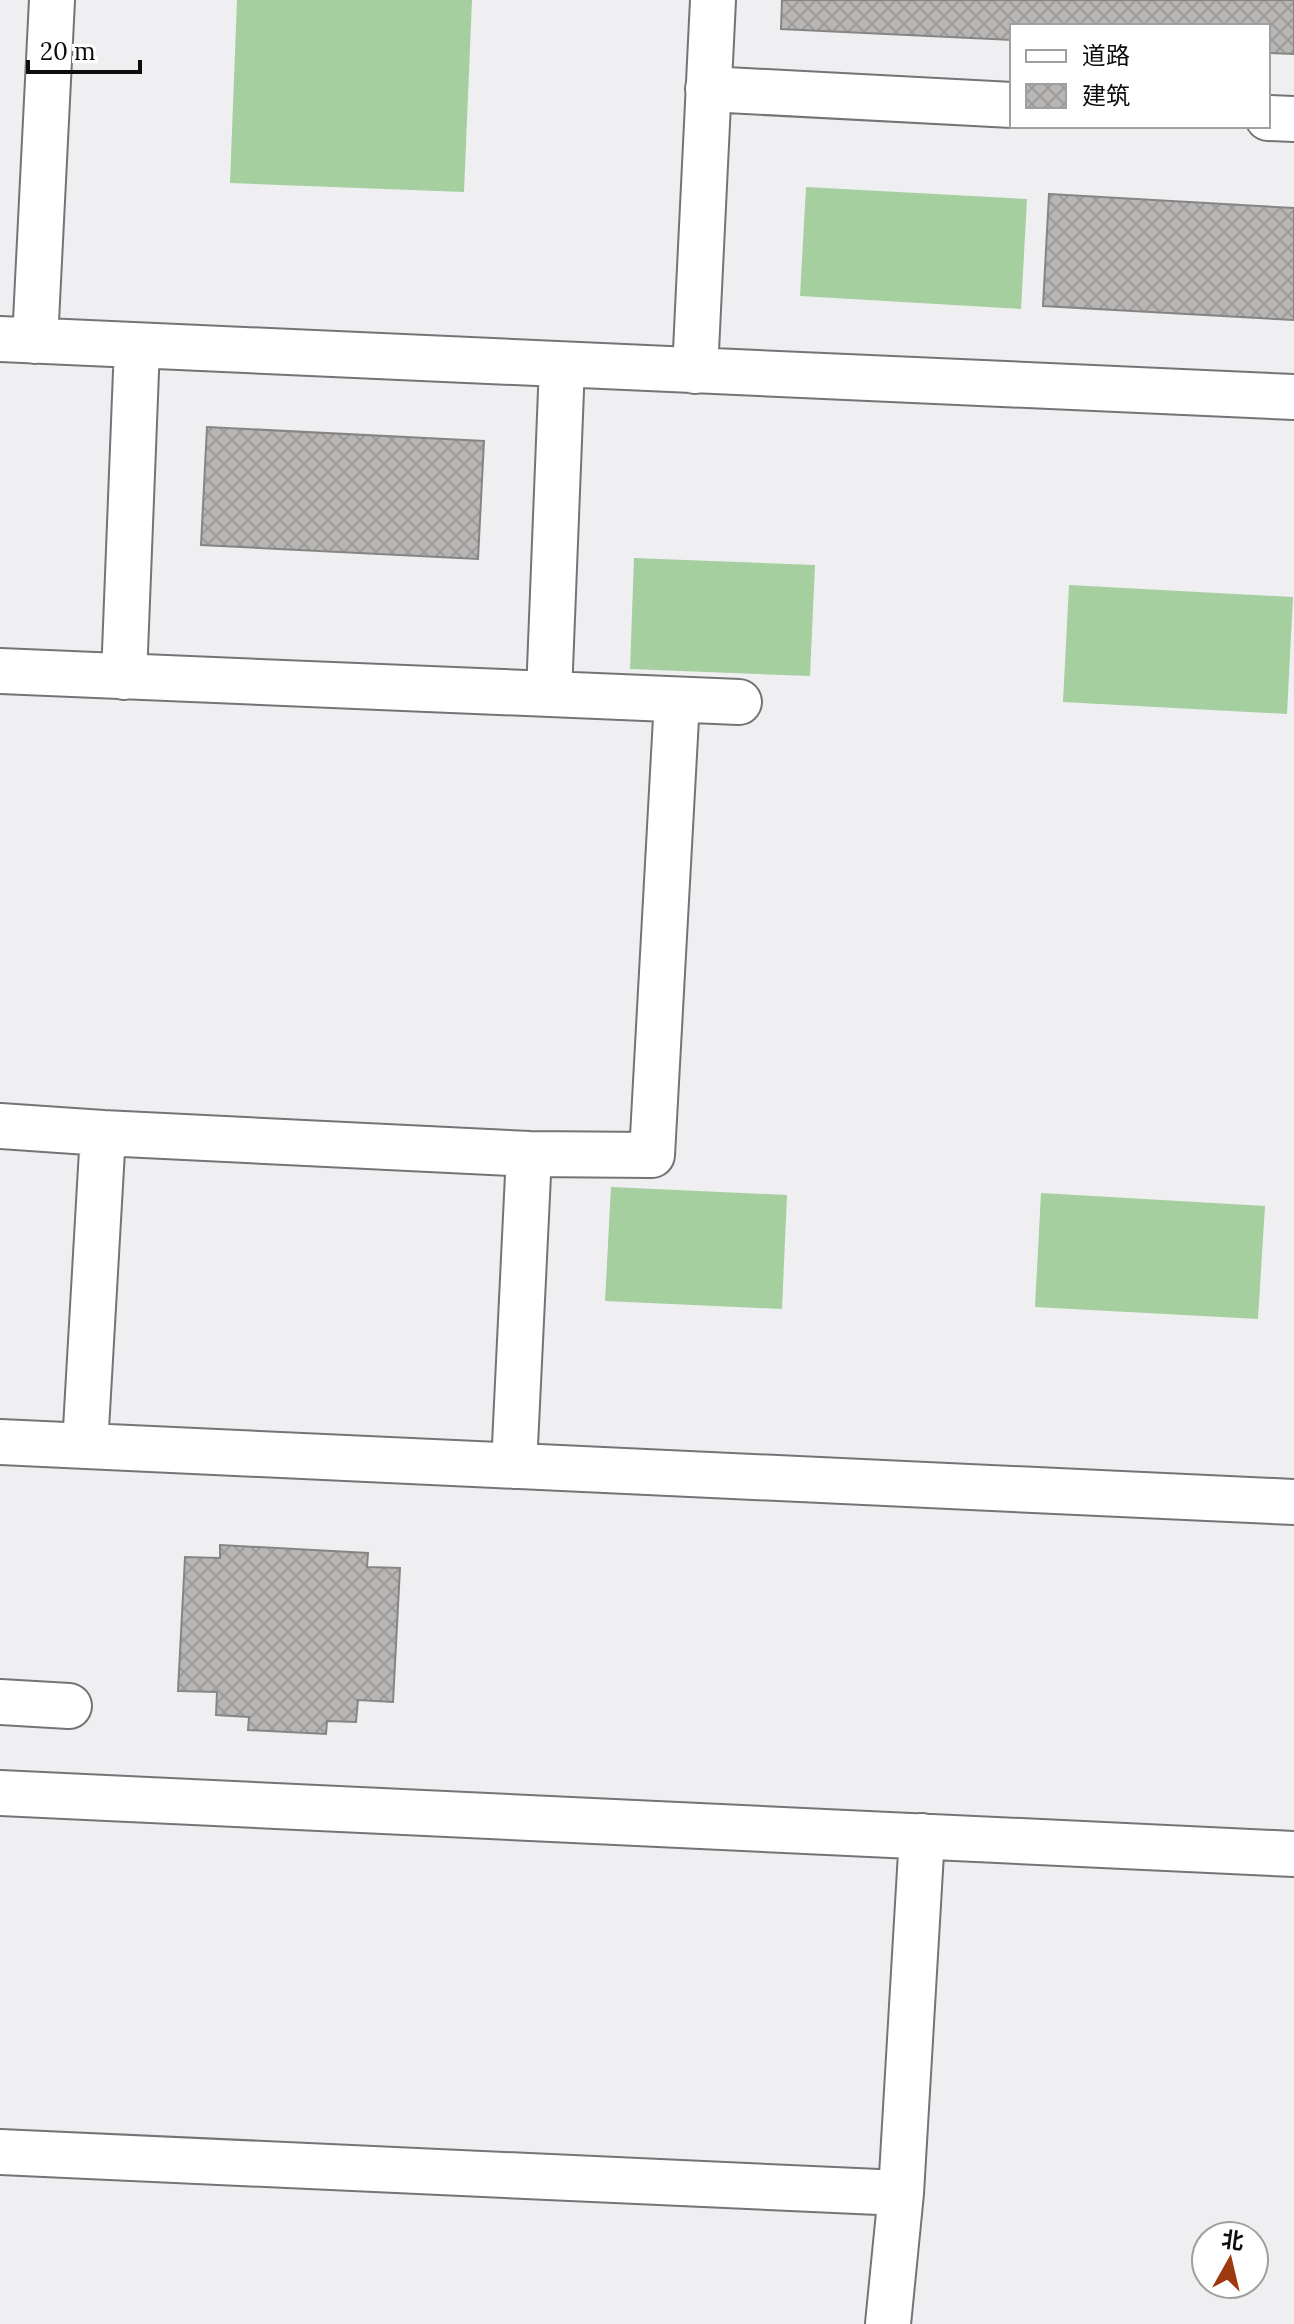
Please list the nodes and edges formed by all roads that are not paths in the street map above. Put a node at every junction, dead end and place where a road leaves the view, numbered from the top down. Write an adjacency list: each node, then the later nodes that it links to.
1 (52, 0): 7 (lane)
2 (713, 0): 3 (lane)
3 (708, 89): 4 (lane); 10 (lane)
4 (1010, 105)
5 (1270, 118): 6 (lane)
6 (1294, 119)
7 (18, 340): 8 (lane)
8 (137, 346): 9 (lane); 13 (lane)
9 (562, 365): 10 (lane); 14 (lane)
10 (695, 371): 11 (lane)
11 (1294, 397)
12 (0, 671): 13 (lane)
13 (124, 677): 14 (lane)
14 (549, 694): 15 (lane)
15 (677, 700): 16 (lane); 19 (lane)
16 (739, 702)
17 (0, 1126): 18 (lane)
18 (103, 1133): 19 (lane); 21 (lane)
19 (529, 1154): 22 (lane)
20 (0, 1442): 21 (lane)
21 (85, 1446): 22 (lane)
22 (514, 1466): 23 (lane)
23 (1294, 1502)
24 (0, 1702): 25 (lane)
25 (69, 1706)
26 (0, 1793): 27 (lane)
27 (922, 1836): 28 (lane); 30 (lane)
28 (1294, 1854)
29 (0, 2152): 30 (lane)
30 (901, 2193): 31 (lane)
31 (888, 2324)

